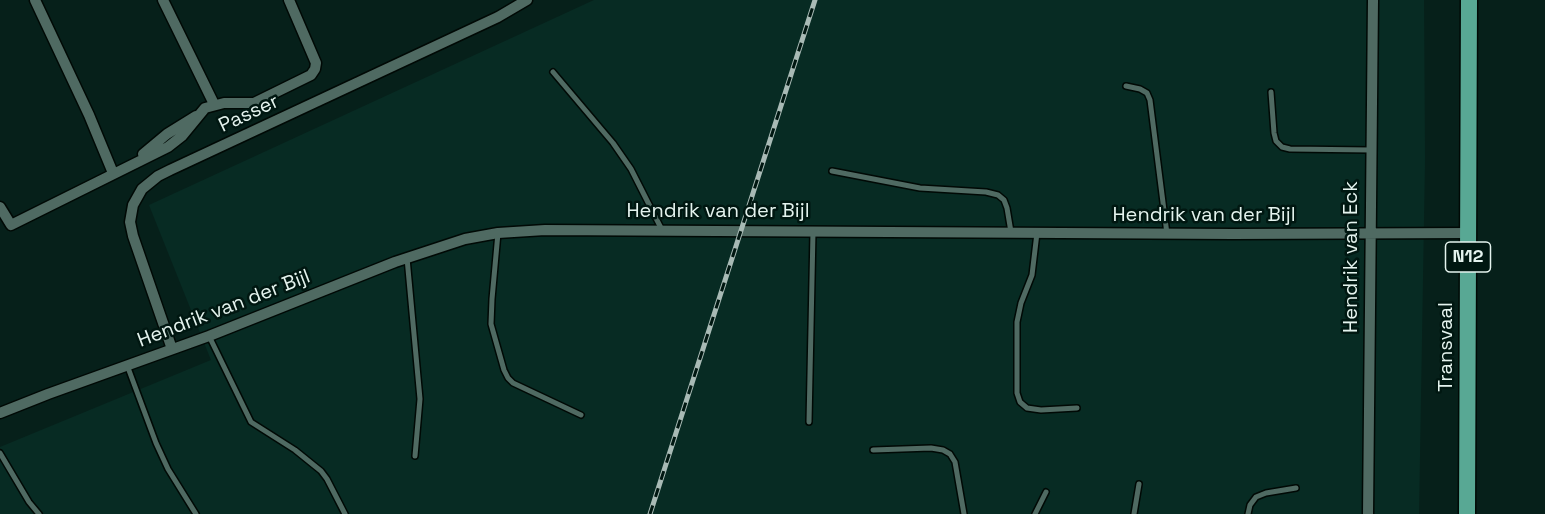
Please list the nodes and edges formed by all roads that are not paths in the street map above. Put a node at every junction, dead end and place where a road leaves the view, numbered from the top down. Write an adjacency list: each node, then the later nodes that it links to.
1 (35, 0): 13 (street)
2 (163, 0): 10 (street)
3 (289, 0): 10 (street)
4 (527, 0): 27 (street, Passer)
5 (1373, 0): 11 (street, Hendrik van Eck)
6 (1469, 0): 22 (highway, Transvaal / N12)
7 (553, 72): 16 (lane)
8 (1126, 86): 23 (lane)
9 (1271, 92): 11 (lane)
10 (214, 104): 13 (street)
11 (1371, 150): 24 (street, Hendrik van Eck)
12 (832, 171): 19 (lane)
13 (113, 173): 15 (street)
14 (0, 207): 15 (street)
15 (11, 225): 17 (street)
16 (662, 230): 18 (street, Hendrik van der Bijl); 20 (street, Hendrik van der Bijl)
17 (0, 231)
18 (813, 231): 19 (street, Hendrik van der Bijl); 32 (lane)
19 (1011, 232): 21 (street, Hendrik van der Bijl)
20 (498, 233): 25 (street, Hendrik van der Bijl); 31 (lane)
21 (1038, 233): 23 (street, Hendrik van der Bijl); 29 (lane)
22 (1469, 233): 24 (street, Hendrik van der Bijl); 47 (highway, Transvaal / N12)
23 (1167, 234): 24 (street, Hendrik van der Bijl)
24 (1371, 234): 46 (street, Hendrik van Eck)
25 (407, 258): 26 (street, Hendrik van der Bijl); 35 (lane)
26 (210, 336): 27 (street, Hendrik van der Bijl); 41 (lane)
27 (172, 349): 28 (street, Hendrik van der Bijl)
28 (128, 365): 30 (street, Hendrik van der Bijl); 40 (lane)
29 (1077, 408)
30 (0, 413)
31 (581, 415)
32 (809, 422)
33 (873, 450): 42 (lane)
34 (0, 453): 39 (lane)
35 (415, 456)
36 (1139, 484): 44 (lane)
37 (1296, 488): 45 (lane)
38 (1046, 492): 43 (lane)
39 (39, 514)
40 (196, 514)
41 (345, 514)
42 (964, 514)
43 (1035, 514)
44 (1134, 514)
45 (1248, 514)
46 (1368, 514)
47 (1467, 514)

